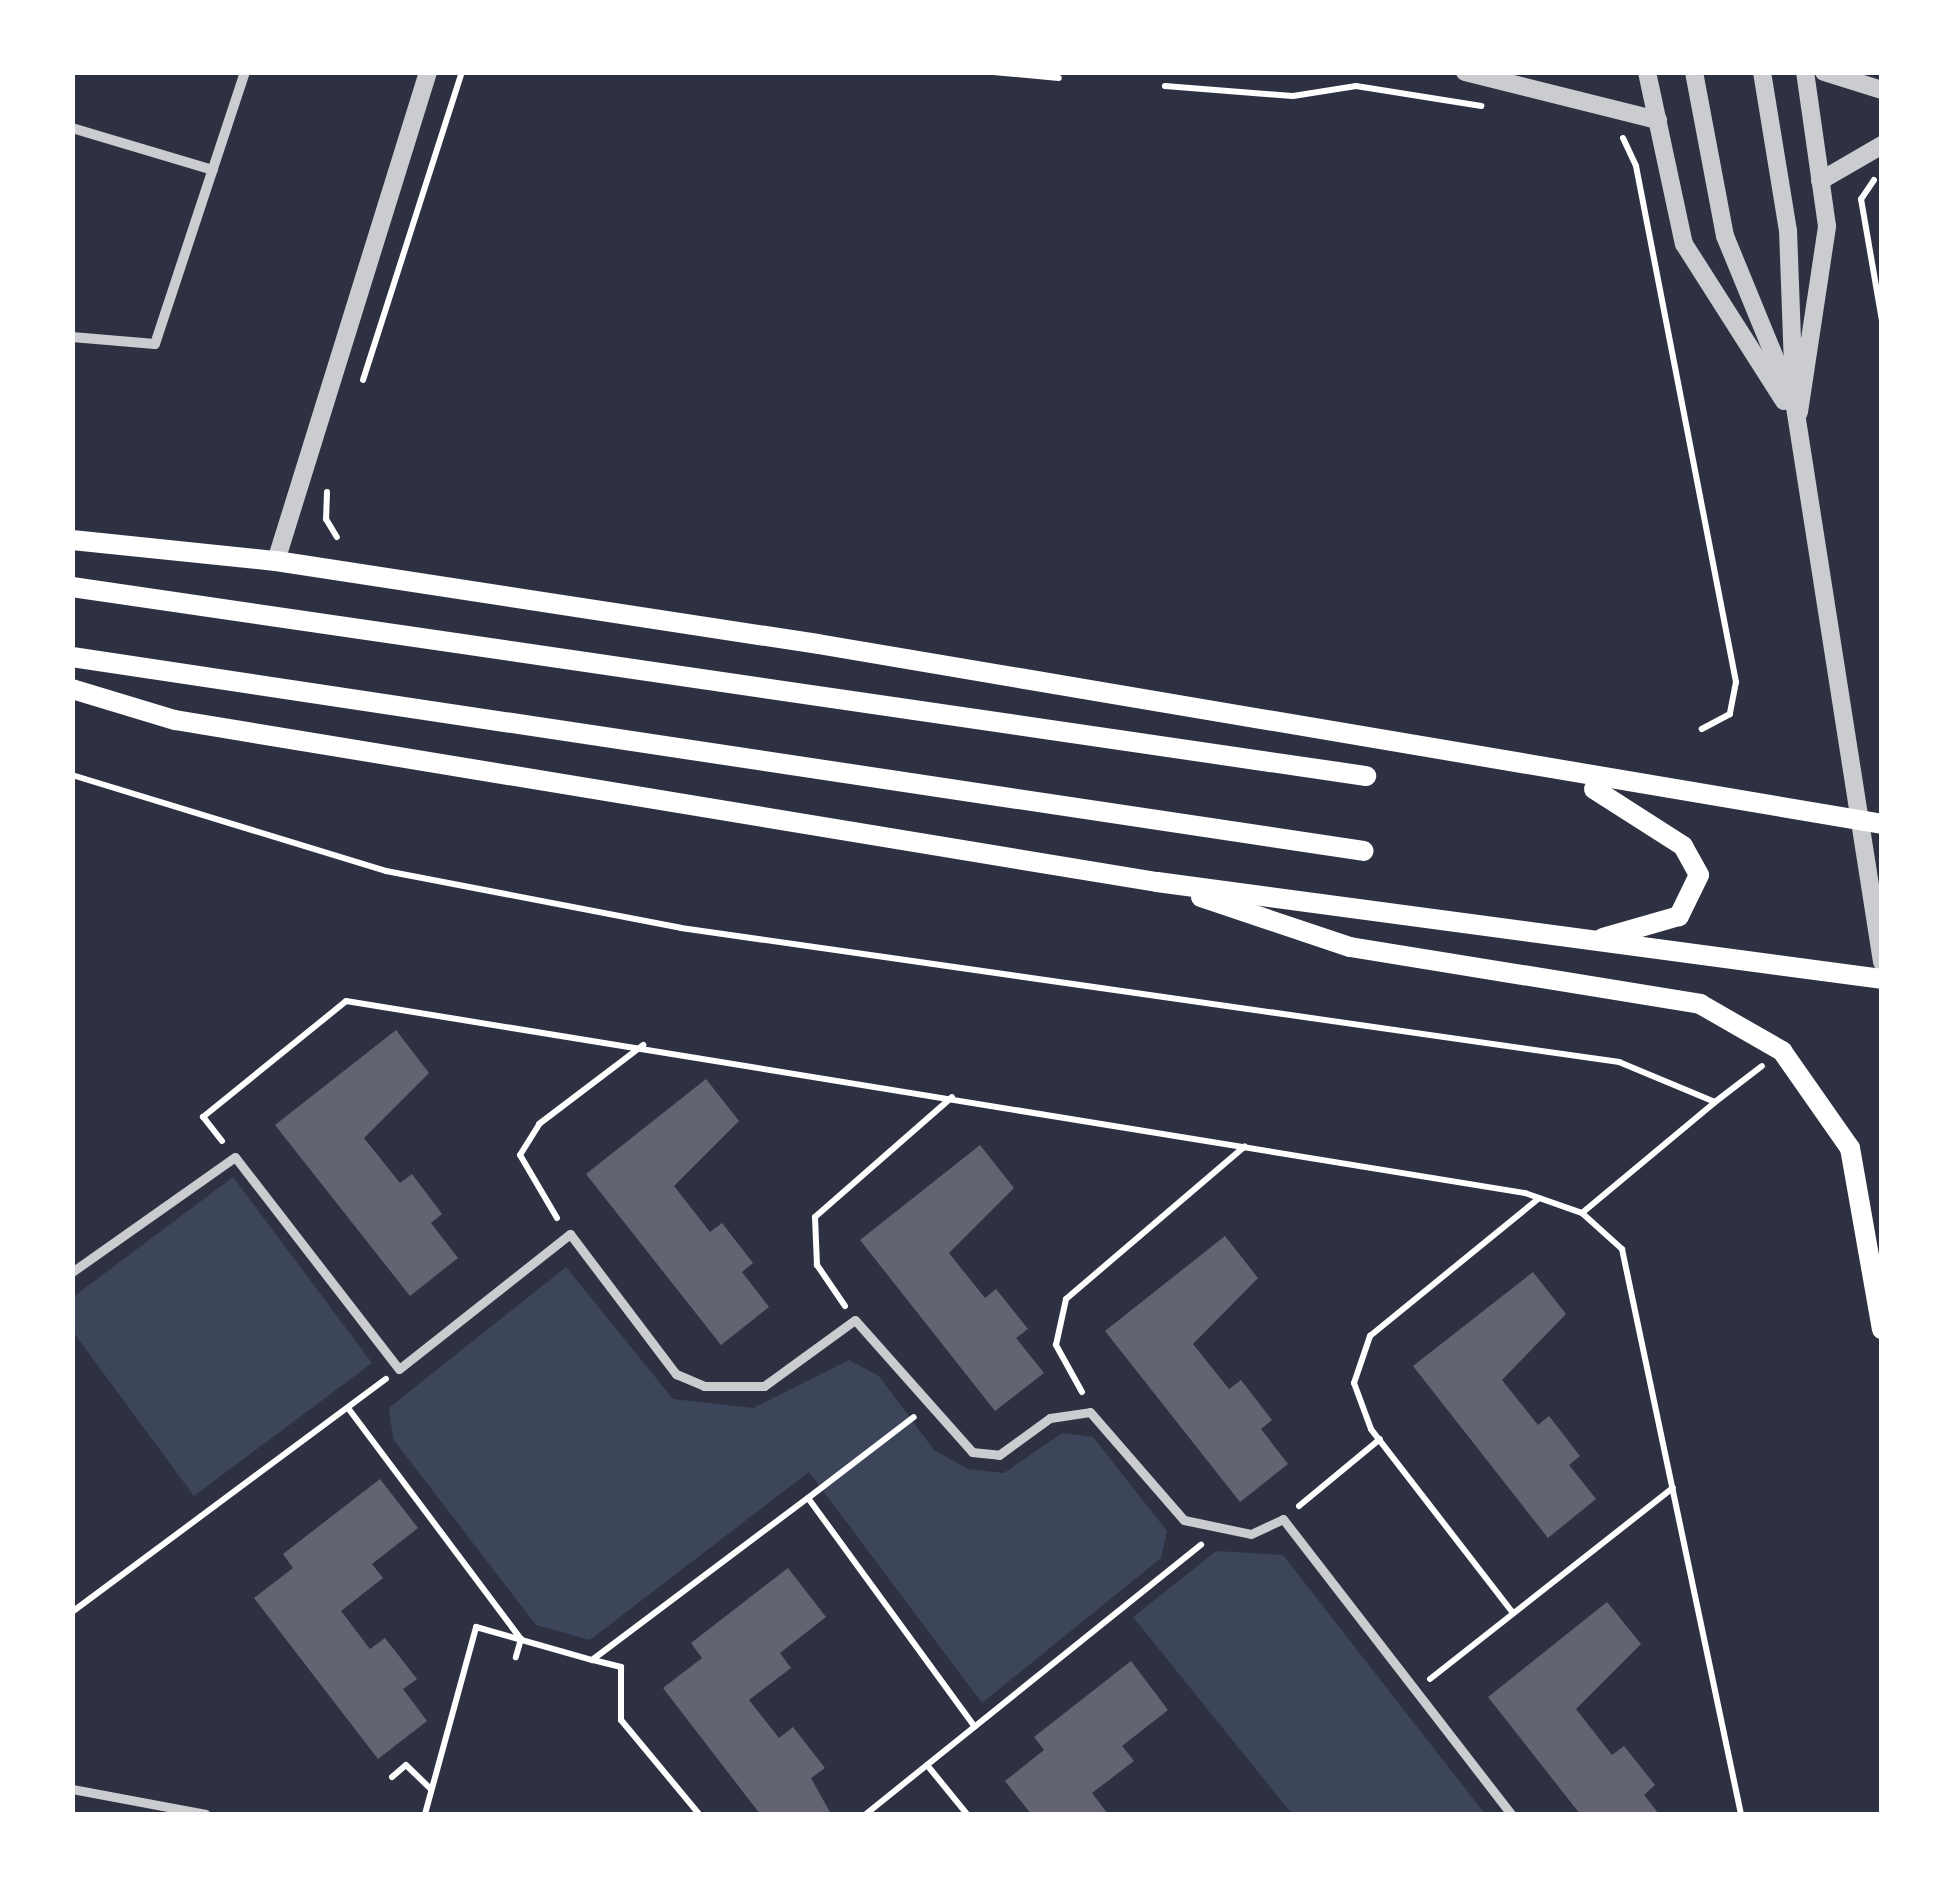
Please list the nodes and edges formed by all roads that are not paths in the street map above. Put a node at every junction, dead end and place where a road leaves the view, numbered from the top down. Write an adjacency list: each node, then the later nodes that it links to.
1 (244, 72): 13 (street)
2 (428, 72): 18 (street)
3 (1465, 72): 10 (street)
4 (1647, 72): 10 (street)
5 (1694, 72): 16 (street)
6 (1762, 72): 16 (street)
7 (1805, 72): 14 (street)
8 (1824, 72): 9 (street)
9 (1882, 90)
10 (1658, 120): 16 (street)
11 (72, 128): 13 (street)
12 (1882, 145): 14 (street)
13 (213, 170): 15 (street)
14 (1820, 181): 16 (street)
15 (72, 337)
16 (1796, 414): 24 (street)
17 (72, 540): 18 (main road)
18 (276, 561): 23 (main road)
19 (72, 587): 22 (main road)
20 (72, 657): 26 (main road)
21 (72, 689): 27 (main road)
22 (1366, 776)
23 (1567, 778): 24 (main road); 28 (main road)
24 (1857, 820): 25 (main road); 29 (street)
25 (1882, 824)
26 (1364, 851)
27 (1157, 882): 28 (main road); 32 (main road)
28 (1591, 940): 30 (main road)
29 (1882, 962)
30 (1882, 980)
31 (72, 1272): 35 (street)
32 (1882, 1328)
33 (72, 1788): 34 (street)
34 (206, 1814)
35 (1511, 1814)

